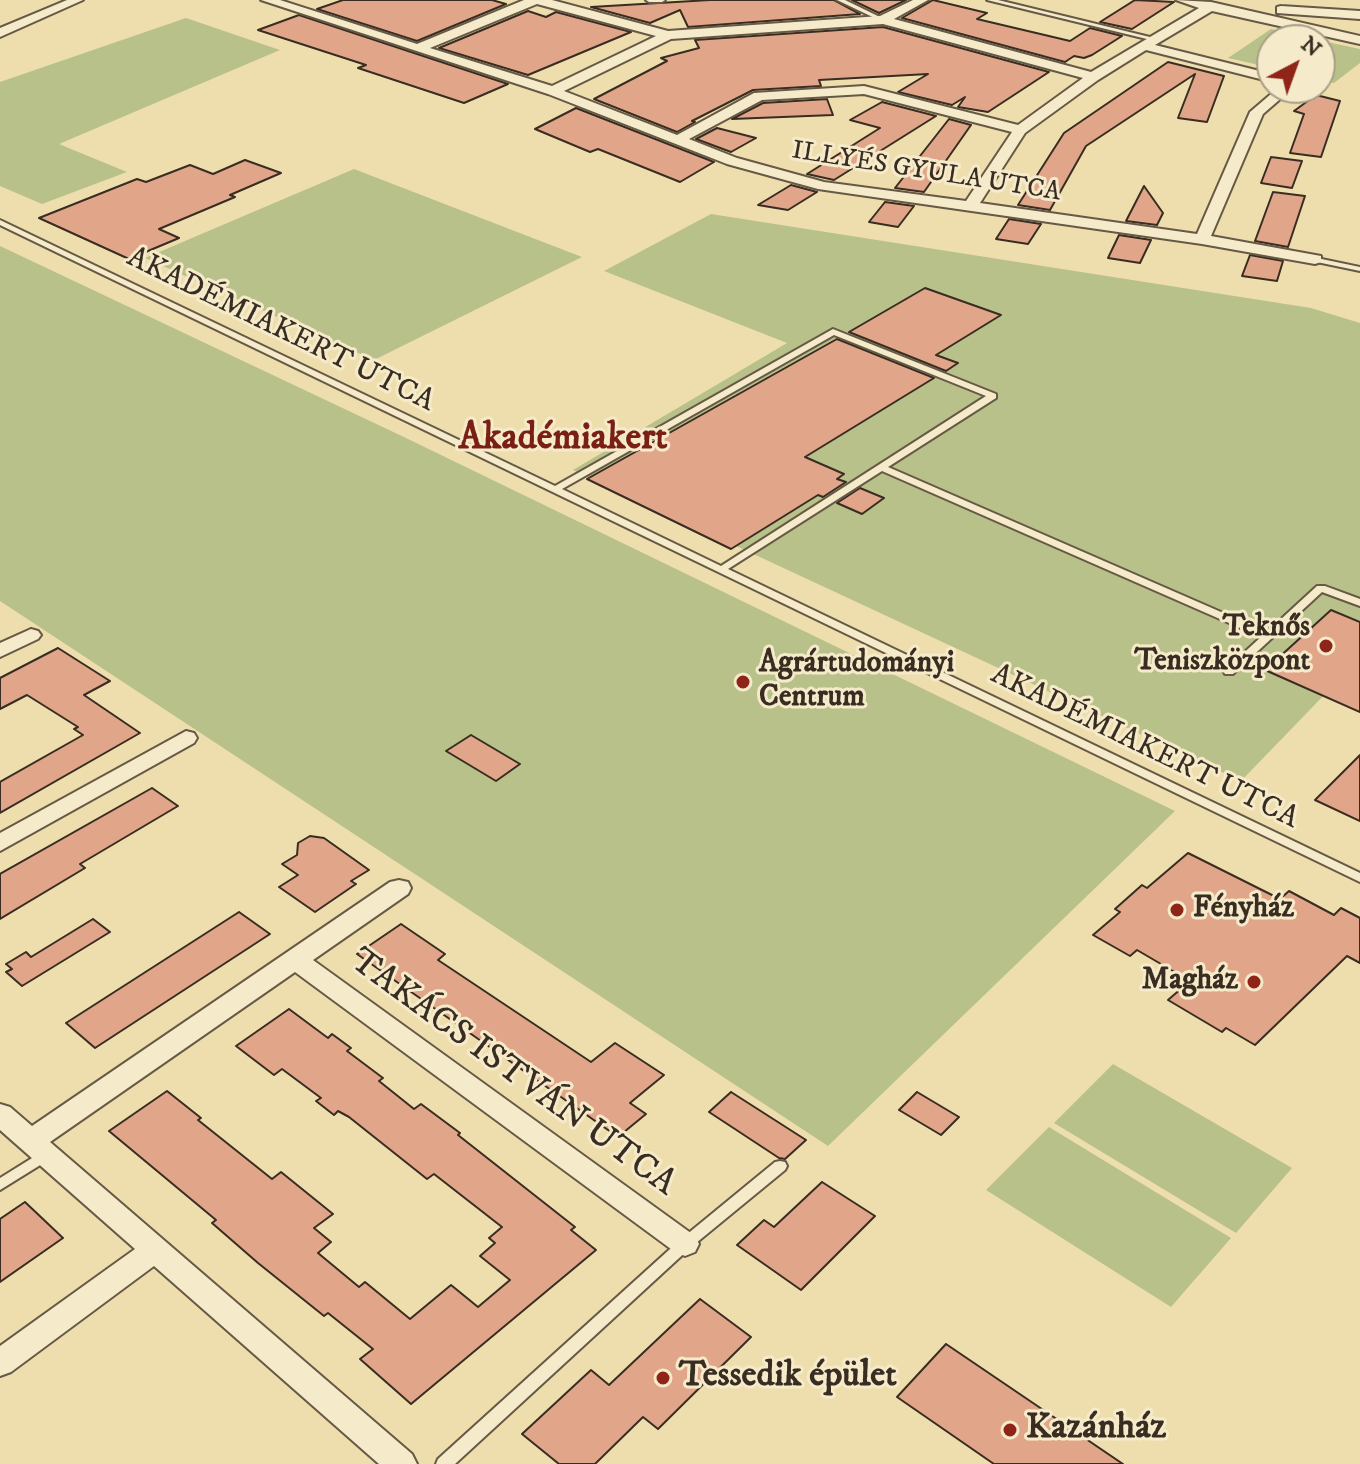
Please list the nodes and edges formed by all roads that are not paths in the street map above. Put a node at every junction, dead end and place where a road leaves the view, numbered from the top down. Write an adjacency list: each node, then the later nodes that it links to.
1 (77, 0): 17 (street)
2 (267, 0): 12 (street, ILLYÉS GYULA UTCA)
3 (303, 0): 12 (street)
4 (537, 0): 18 (street); 21 (street)
5 (649, 0): 6 (lane)
6 (662, 0)
7 (840, 0): 16 (lane)
8 (922, 0): 16 (street)
9 (990, 0): 20 (lane)
10 (1182, 0): 13 (street)
11 (1281, 5): 14 (street); 15 (street)
12 (286, 6): 21 (street, ILLYÉS GYULA UTCA)
13 (1211, 6): 15 (street); 20 (street)
14 (1360, 15)
15 (1267, 19): 19 (street)
16 (883, 20): 18 (street); 23 (street)
17 (4, 29)
18 (668, 35): 24 (street)
19 (1360, 40)
20 (1149, 43): 22 (street); 23 (street)
21 (418, 48): 24 (street, ILLYÉS GYULA UTCA)
22 (1256, 73)
23 (1093, 77): 26 (street)
24 (553, 91): 27 (street, ILLYÉS GYULA UTCA)
25 (1267, 104): 30 (street)
26 (1020, 130): 27 (street); 28 (street)
27 (676, 141): 28 (street, ILLYÉS GYULA UTCA)
28 (970, 207): 30 (street, ILLYÉS GYULA UTCA)
29 (0, 222): 34 (lane, AKADÉMIAKERT UTCA)
30 (1202, 239): 31 (street, ILLYÉS GYULA UTCA)
31 (1315, 259): 32 (lane)
32 (1360, 269)
33 (880, 467): 34 (lane); 35 (lane); 38 (lane)
34 (554, 490): 35 (lane, AKADÉMIAKERT UTCA)
35 (722, 569): 43 (lane, AKADÉMIAKERT UTCA)
36 (1360, 603): 38 (lane)
37 (31, 635): 39 (street)
38 (1268, 636): 40 (lane)
39 (0, 651)
40 (1229, 672)
41 (186, 738): 42 (street)
42 (0, 843)
43 (1360, 878)
44 (399, 888): 45 (street, TAKÁCS ISTVÁN UTCA)
45 (297, 961): 47 (street, TAKÁCS ISTVÁN UTCA); 50 (street, TAKÁCS ISTVÁN UTCA)
46 (0, 1114): 47 (street)
47 (38, 1148): 49 (lane); 51 (street)
48 (780, 1166): 50 (lane)
49 (0, 1185)
50 (685, 1244): 54 (lane)
51 (155, 1250): 52 (street); 53 (street)
52 (0, 1363)
53 (401, 1464)
54 (444, 1464)

